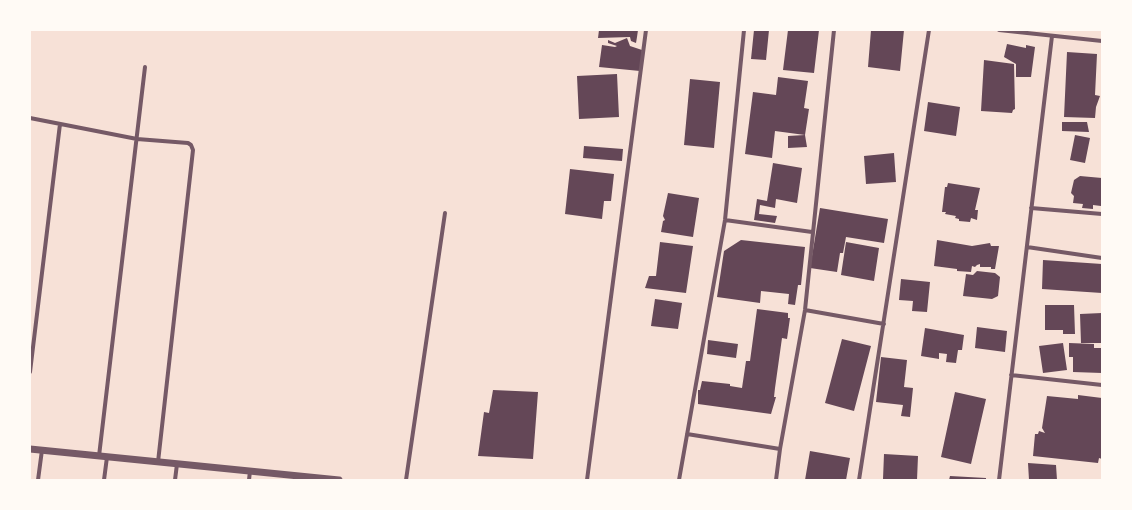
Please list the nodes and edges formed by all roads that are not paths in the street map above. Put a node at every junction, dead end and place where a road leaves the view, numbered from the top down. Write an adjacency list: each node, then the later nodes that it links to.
1 (646, 30): 39 (street)
2 (744, 30): 15 (street)
3 (834, 30): 16 (street)
4 (929, 30): 20 (street)
5 (999, 30): 6 (street)
6 (1052, 36): 7 (street); 12 (street)
7 (1102, 41)
8 (144, 67): 11 (street)
9 (30, 118): 10 (street)
10 (60, 124): 11 (street); 21 (street)
11 (137, 139): 28 (street); 30 (street)
12 (1032, 208): 14 (street); 17 (street)
13 (445, 214): 38 (street)
14 (1102, 214)
15 (725, 220): 16 (street); 24 (street)
16 (812, 232): 19 (street)
17 (1027, 247): 18 (street); 22 (street)
18 (1102, 258)
19 (805, 310): 20 (street); 26 (street)
20 (884, 324): 42 (street)
21 (30, 372)
22 (1011, 375): 23 (street); 43 (street)
23 (1102, 385)
24 (686, 434): 26 (street); 40 (street)
25 (30, 449): 27 (street)
26 (780, 449): 41 (street)
27 (42, 450): 28 (street); 33 (street)
28 (99, 456): 29 (street)
29 (107, 457): 30 (street); 34 (street)
30 (158, 462): 31 (street)
31 (177, 464): 32 (street); 35 (street)
32 (250, 471): 36 (street); 37 (street)
33 (38, 480)
34 (104, 480)
35 (175, 480)
36 (249, 480)
37 (339, 480)
38 (406, 480)
39 (587, 480)
40 (679, 480)
41 (776, 480)
42 (860, 480)
43 (999, 480)

